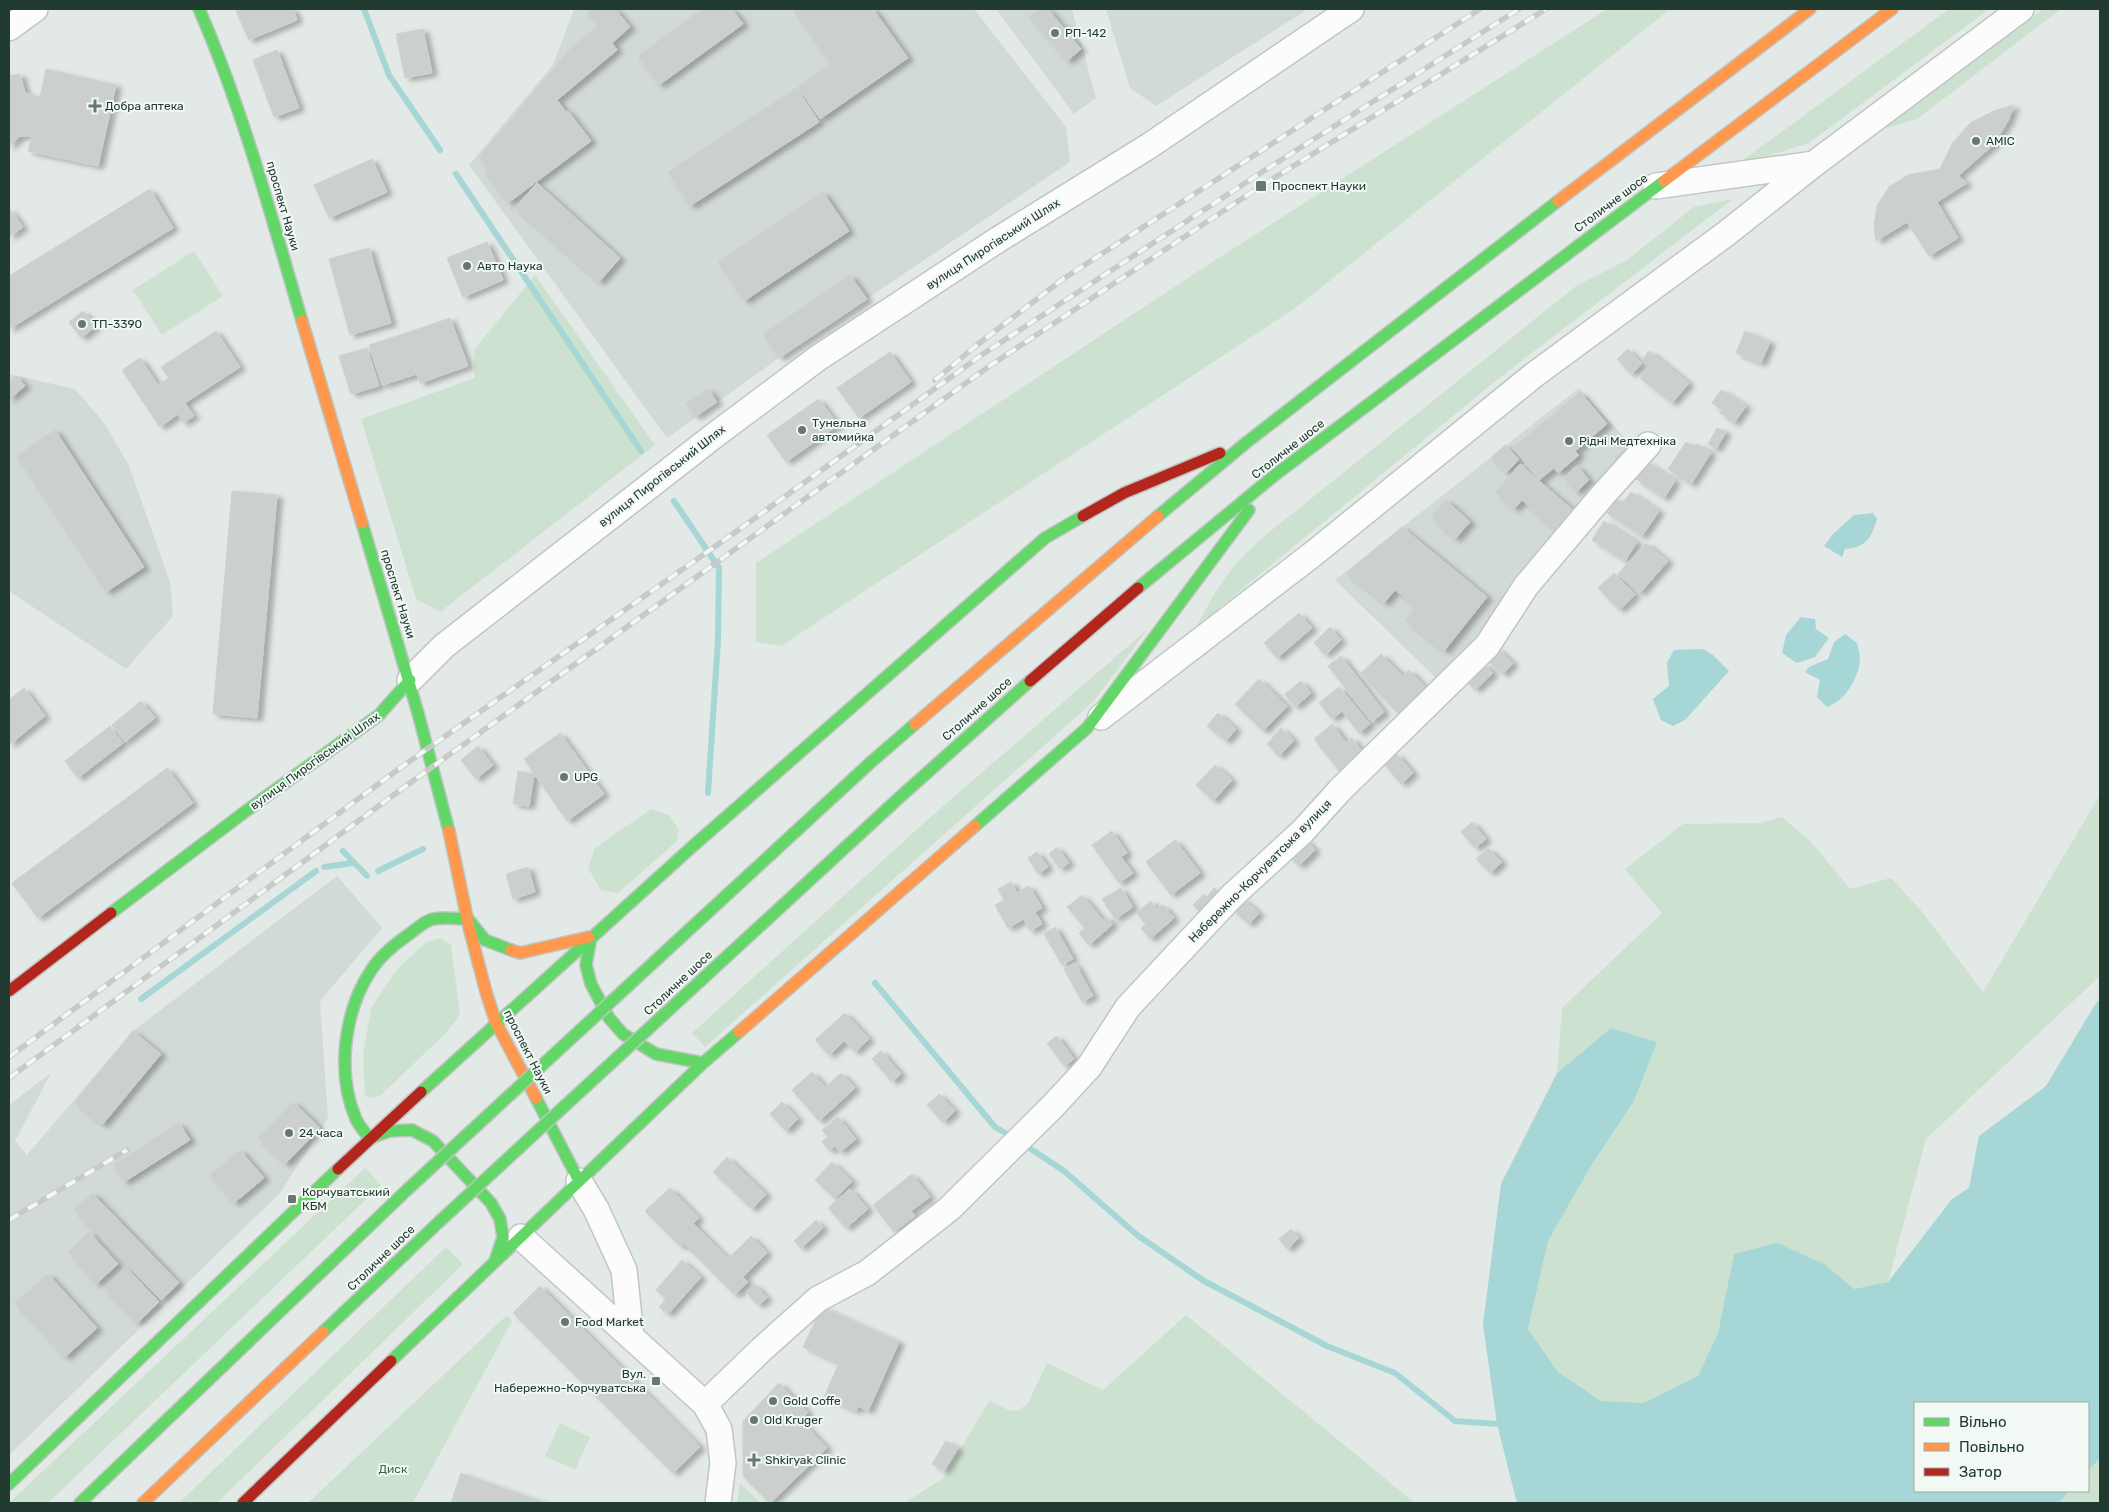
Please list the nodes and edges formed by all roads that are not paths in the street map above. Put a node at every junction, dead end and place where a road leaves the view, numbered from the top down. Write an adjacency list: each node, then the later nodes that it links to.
1 (35, 9): 7 (street)
2 (200, 9): 13 (main road, проспект Науки)
3 (1351, 9): 13 (street, вулиця Пирогівський Шлях)
4 (1810, 9): 10 (main road)
5 (1892, 9): 9 (main road, Столичне шосе)
6 (2021, 9): 8 (street)
7 (9, 28)
8 (1814, 164): 9 (street); 14 (street)
9 (1656, 186): 12 (main road, Столичне шосе)
10 (1246, 442): 16 (main road); 27 (main road, bridge)
11 (1648, 445): 25 (street, Набережно-Корчуватська вулиця)
12 (1275, 475): 14 (main road); 28 (main road, Столичне шосе, bridge)
13 (410, 680): 15 (main road, проспект Науки); 17 (main road, вулиця Пирогівський Шлях)
14 (1087, 728): 19 (main road)
15 (468, 920): 16 (main road); 18 (main road, проспект Науки); 20 (main road)
16 (591, 937): 18 (main road); 19 (main road)
17 (9, 991)
18 (496, 1022): 20 (main road); 21 (main road, проспект Науки)
19 (703, 1063): 21 (main road)
20 (369, 1138): 23 (main road); 26 (main road)
21 (580, 1181): 22 (main road); 24 (street)
22 (521, 1236): 23 (main road); 24 (street)
23 (495, 1261): 29 (main road)
24 (630, 1336): 25 (street)
25 (705, 1404): 30 (street)
26 (9, 1484)
27 (80, 1503)
28 (143, 1503)
29 (243, 1503)
30 (718, 1503)

